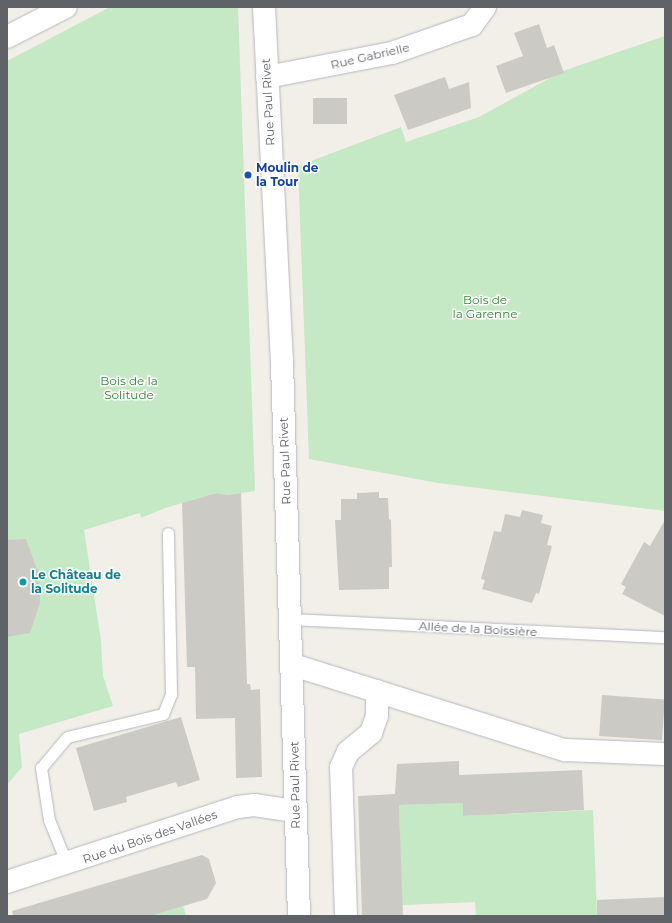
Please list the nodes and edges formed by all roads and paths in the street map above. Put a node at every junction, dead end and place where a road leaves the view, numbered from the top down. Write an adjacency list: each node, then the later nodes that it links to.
1 (66, 7): 4 (street)
2 (264, 7): 5 (street, Rue Paul Rivet)
3 (485, 7): 5 (street, Rue Gabrielle)
4 (7, 37)
5 (267, 77): 7 (street, Rue Paul Rivet)
6 (168, 533): 13 (lane)
7 (291, 619): 8 (lane, Allée de la Boissière); 9 (street, Rue Paul Rivet)
8 (665, 637)
9 (293, 665): 10 (street); 12 (street, Rue Paul Rivet)
10 (377, 691): 11 (street); 16 (street)
11 (665, 754)
12 (294, 811): 13 (street, Rue du Bois des Vallées); 15 (street, Rue Paul Rivet)
13 (67, 864): 14 (street, Rue du Bois des Vallées)
14 (7, 882)
15 (299, 916)
16 (346, 916)

